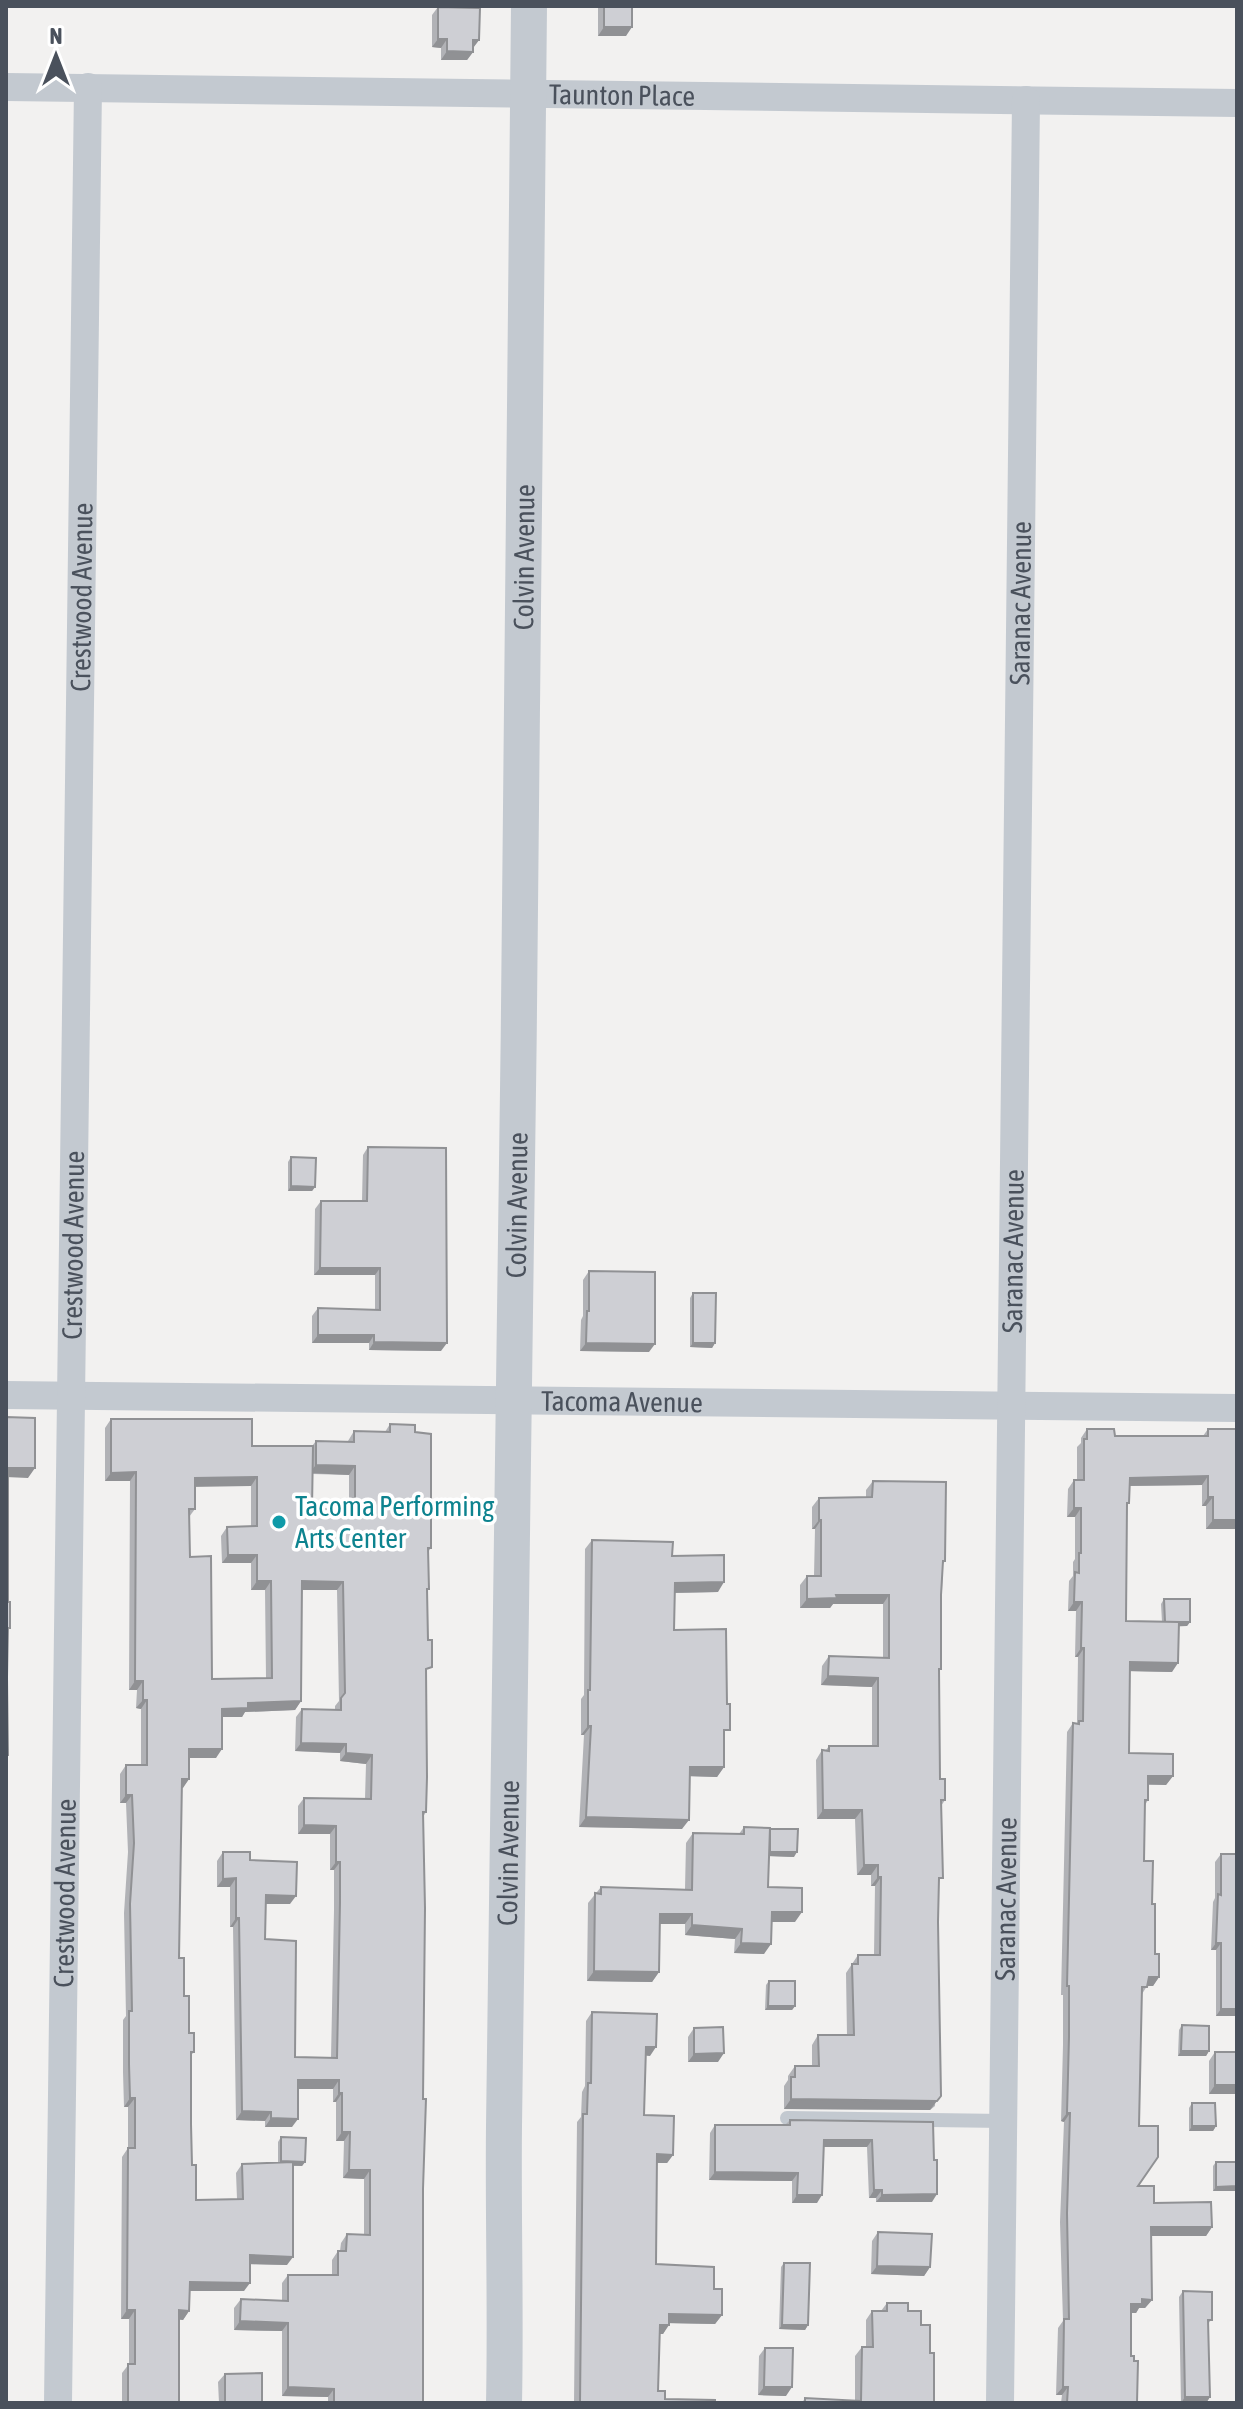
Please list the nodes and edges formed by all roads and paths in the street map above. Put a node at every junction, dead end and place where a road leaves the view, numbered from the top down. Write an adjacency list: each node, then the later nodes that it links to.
1 (529, 6): 4 (street, Colvin Avenue)
2 (6, 87): 3 (street, Taunton Place)
3 (88, 87): 4 (street, Taunton Place); 8 (street, Crestwood Avenue)
4 (529, 92): 5 (street, Taunton Place); 9 (street, Colvin Avenue)
5 (1026, 100): 6 (street, Taunton Place); 10 (street, Saranac Avenue)
6 (1237, 103)
7 (6, 1395): 8 (street, Tacoma Avenue)
8 (70, 1396): 9 (street, Tacoma Avenue); 14 (street, Crestwood Avenue)
9 (514, 1399): 10 (street, Tacoma Avenue); 15 (street, Colvin Avenue)
10 (1012, 1405): 11 (street, Tacoma Avenue); 13 (street, Saranac Avenue)
11 (1237, 1408)
12 (787, 2118): 13 (lane)
13 (1004, 2121): 16 (street, Saranac Avenue)
14 (58, 2403)
15 (504, 2403)
16 (1000, 2403)

